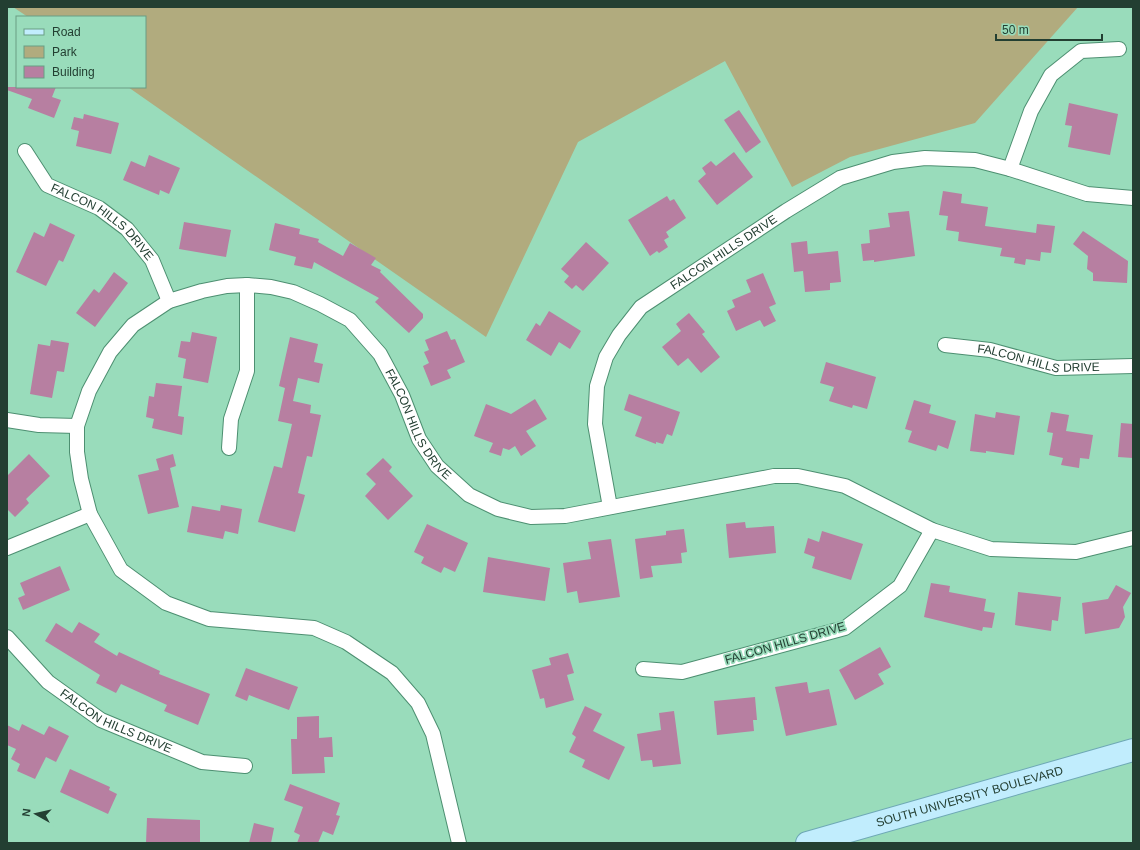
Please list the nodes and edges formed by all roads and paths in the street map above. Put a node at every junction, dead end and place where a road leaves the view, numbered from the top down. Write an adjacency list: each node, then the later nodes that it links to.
1 (1119, 49): 3 (street)
2 (25, 151): 6 (street, FALCON HILLS DRIVE)
3 (1010, 169): 4 (street, FALCON HILLS DRIVE); 12 (street, FALCON HILLS DRIVE)
4 (1133, 198)
5 (248, 285): 6 (street, FALCON HILLS DRIVE); 11 (street); 12 (street, FALCON HILLS DRIVE)
6 (169, 301): 10 (street, FALCON HILLS DRIVE)
7 (945, 345): 8 (street, FALCON HILLS DRIVE)
8 (1133, 366)
9 (7, 420): 10 (street)
10 (77, 426): 13 (street, FALCON HILLS DRIVE)
11 (229, 448)
12 (610, 507): 14 (street, FALCON HILLS DRIVE)
13 (90, 514): 16 (street); 21 (street, FALCON HILLS DRIVE)
14 (932, 530): 15 (street, FALCON HILLS DRIVE); 18 (street, FALCON HILLS DRIVE)
15 (1133, 538)
16 (7, 548)
17 (7, 638): 20 (street, FALCON HILLS DRIVE)
18 (643, 668)
19 (1133, 750): 22 (main road, SOUTH UNIVERSITY BOULEVARD)
20 (246, 766)
21 (459, 843)
22 (807, 843)

